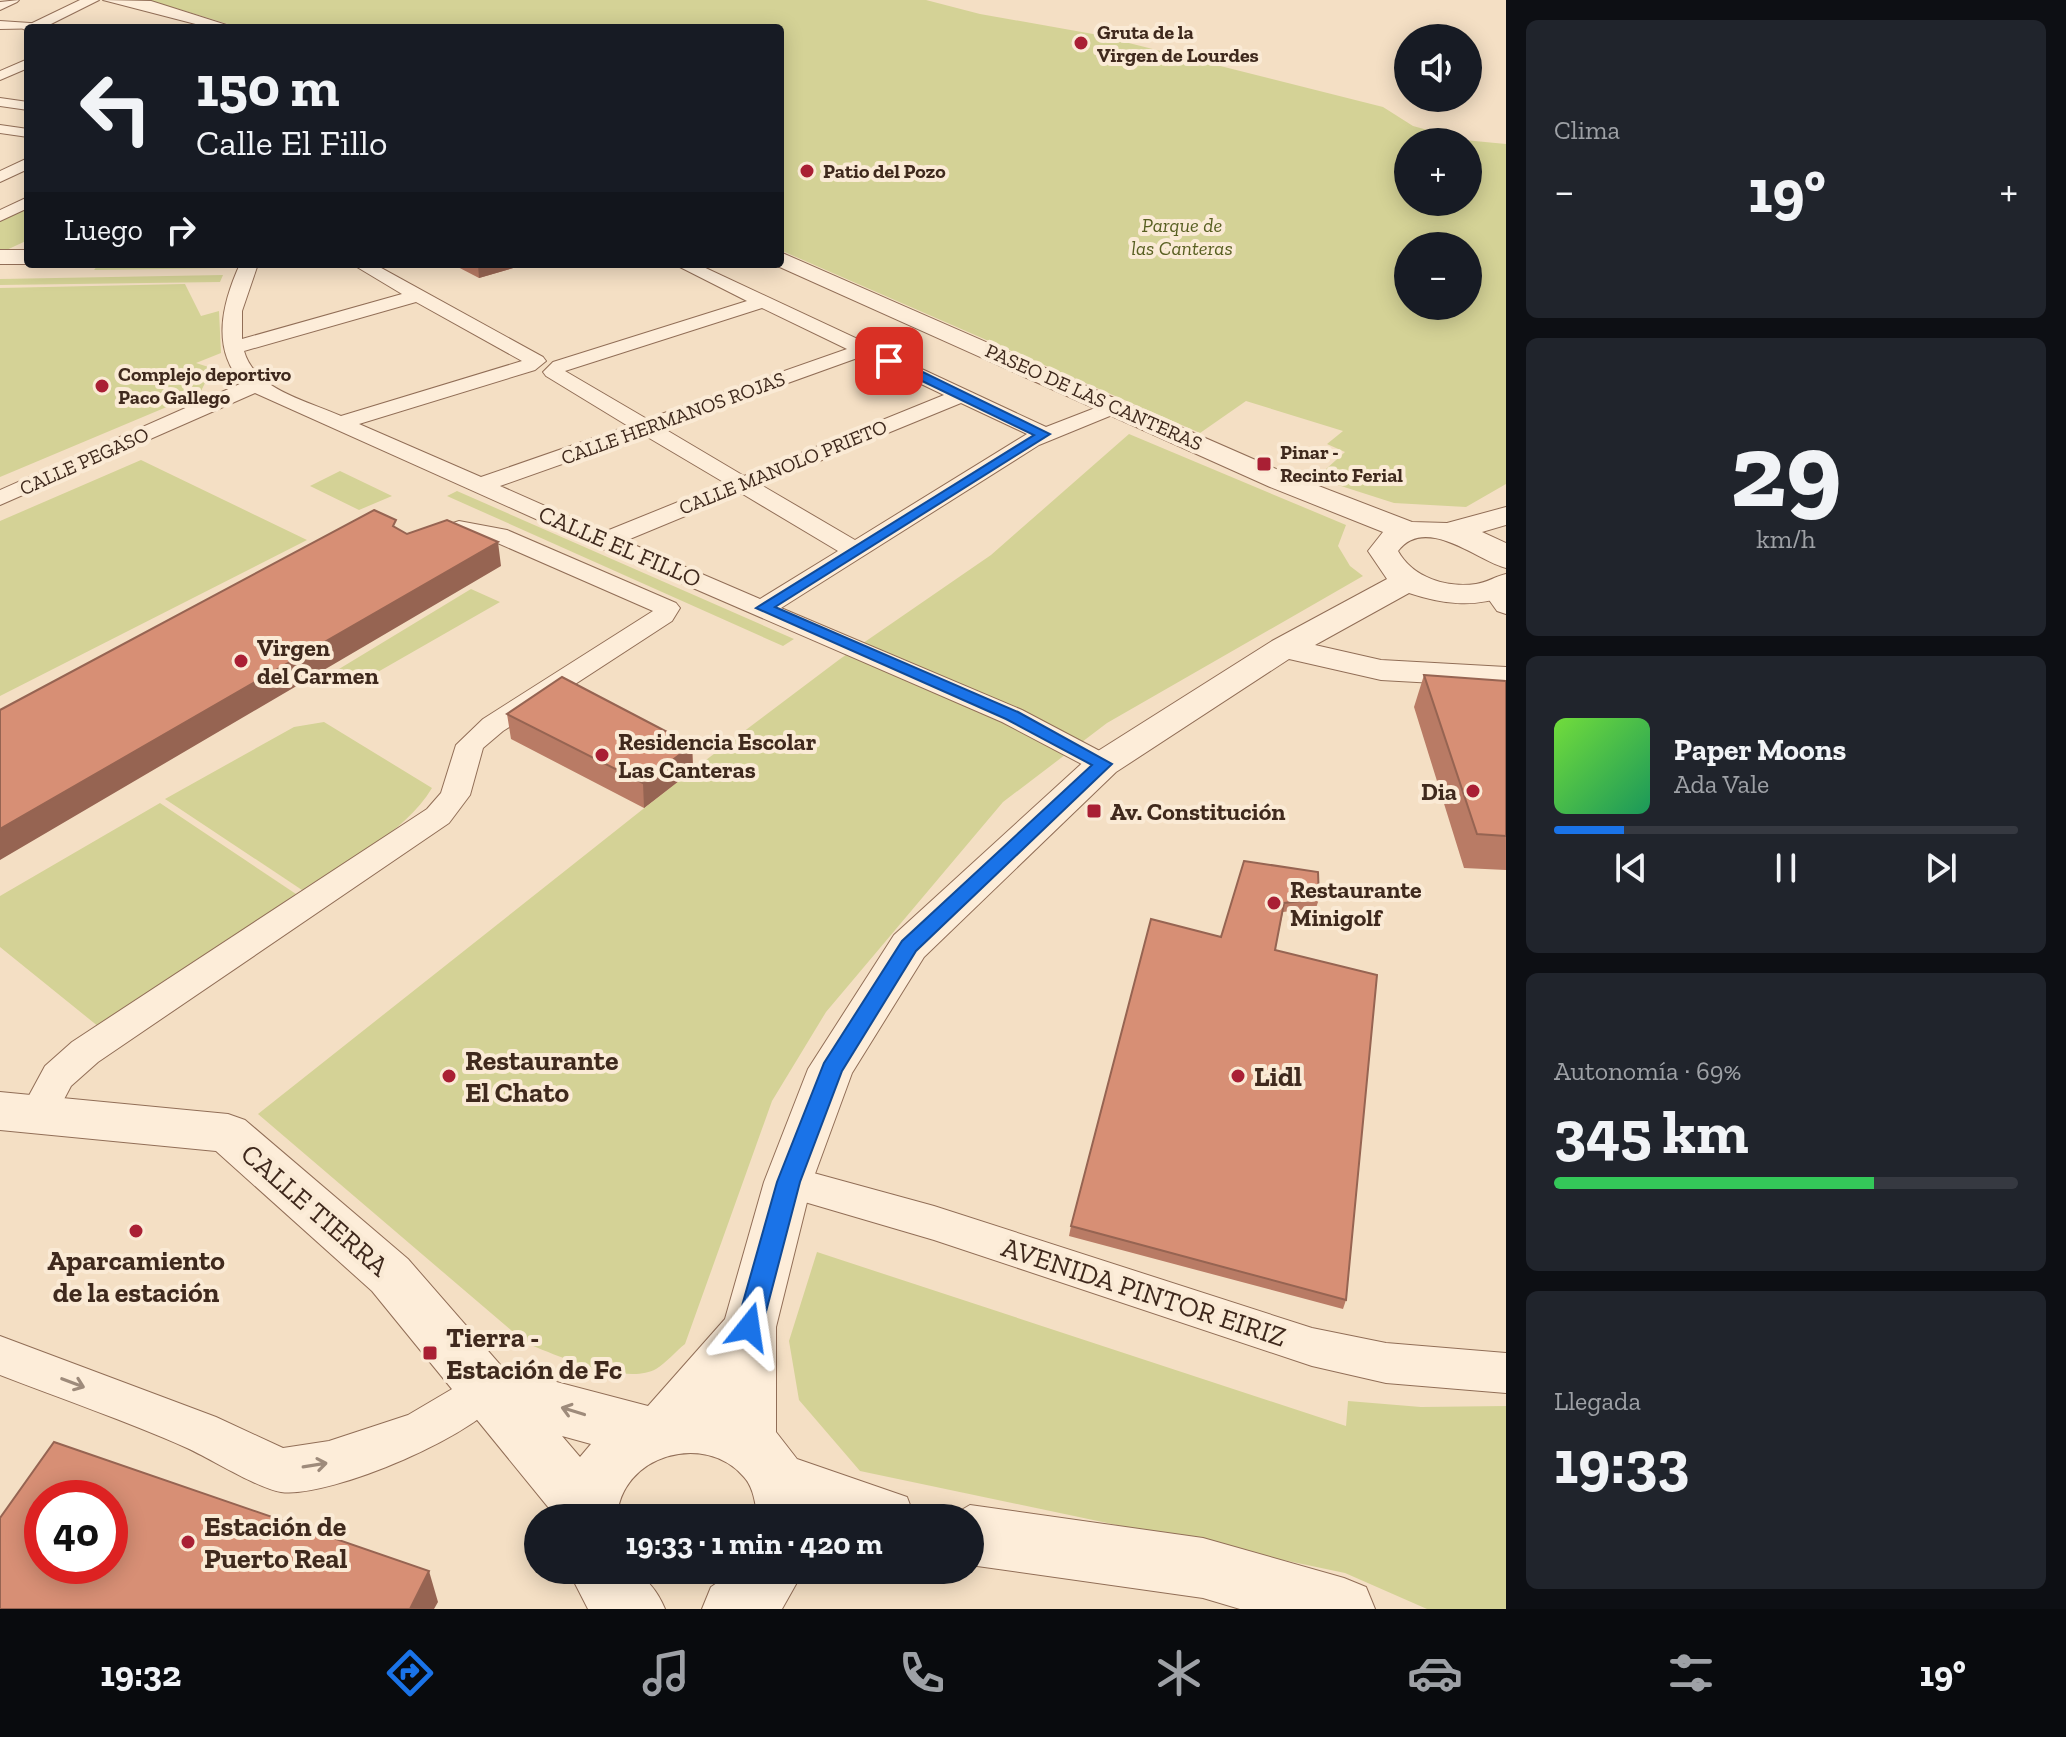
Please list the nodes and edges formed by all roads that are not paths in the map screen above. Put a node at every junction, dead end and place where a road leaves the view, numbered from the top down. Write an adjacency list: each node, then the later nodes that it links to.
1 (13, 0): 4 (street)
2 (92, 0): 5 (street)
3 (110, 0): 6 (street)
4 (0, 6)
5 (39, 24)
6 (215, 24)
7 (0, 25): 8 (street)
8 (24, 27)
9 (24, 31): 10 (street)
10 (0, 41)
11 (24, 65): 12 (street)
12 (0, 76)
13 (0, 87): 14 (street)
14 (24, 90)
15 (0, 102): 16 (street)
16 (24, 105)
17 (0, 129): 18 (street)
18 (24, 132)
19 (24, 165): 20 (street)
20 (0, 177)
21 (0, 185): 22 (street)
22 (24, 188)
23 (24, 204): 24 (street)
24 (0, 216)
25 (784, 261): 36 (street, PASEO DE LAS CANTERAS)
26 (247, 268): 31 (street)
27 (368, 268): 29 (street)
28 (690, 268): 30 (street)
29 (416, 296): 31 (street); 33 (street)
30 (750, 302): 32 (street); 33 (street); 33 (street)
31 (232, 348): 34 (street)
32 (857, 352): 35 (street); 38 (street, CALLE HERMANOS ROJAS)
33 (544, 366): 37 (street); 38 (street); 39 (street)
34 (255, 385): 37 (street, CALLE EL FILLO); 43 (street, CALLE PEGASO)
35 (954, 398): 40 (street); 41 (street, CALLE MANOLO PRIETO)
36 (1115, 407): 40 (street); 45 (street, PASEO DE LAS CANTERAS)
37 (342, 422): 39 (street, CALLE EL FILLO)
38 (648, 427): 41 (street); 42 (street, CALLE HERMANOS ROJAS)
39 (366, 432): 42 (street, CALLE EL FILLO)
40 (1037, 437): 49 (street)
41 (742, 482): 47 (street, CALLE MANOLO PRIETO); 49 (street)
42 (481, 485): 47 (street, CALLE EL FILLO)
43 (0, 498)
44 (1506, 516): 46 (street)
45 (1410, 532): 46 (street); 51 (street)
46 (1449, 532): 50 (street)
47 (604, 541): 52 (street, CALLE EL FILLO)
48 (412, 548): 56 (street)
49 (854, 550): 52 (street)
50 (1503, 577): 51 (street)
51 (1409, 580): 53 (street)
52 (763, 608): 55 (street, CALLE EL FILLO)
53 (1284, 648): 54 (street); 55 (street)
54 (1506, 677)
55 (1103, 764): 57 (street)
56 (19, 1112): 61 (street, CALLE TIERRA)
57 (788, 1182): 58 (street); 60 (street, AVENIDA PINTOR EIRIZ)
58 (749, 1327): 62 (street); 63 (street)
59 (0, 1355): 61 (street, one-way to 61)
60 (1506, 1373)
61 (486, 1389): 62 (street, one-way to 61); 64 (street, CALLE TIERRA)
62 (657, 1430): 63 (street); 65 (street)
63 (772, 1481): 66 (street)
64 (580, 1504)
65 (591, 1504)
66 (843, 1504)
67 (984, 1537): 70 (street)
68 (764, 1584): 69 (street)
69 (733, 1609)
70 (1344, 1609)

